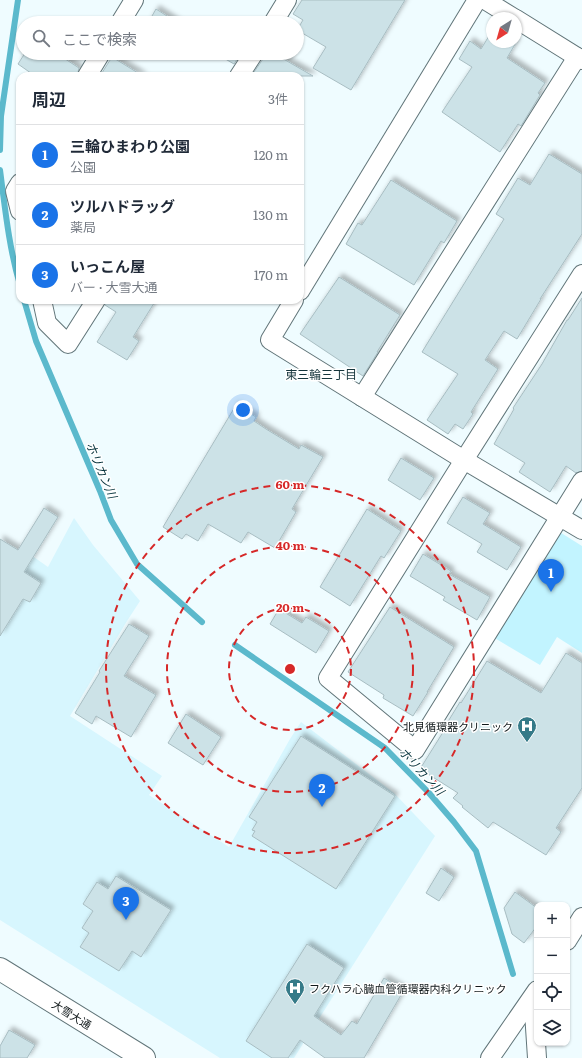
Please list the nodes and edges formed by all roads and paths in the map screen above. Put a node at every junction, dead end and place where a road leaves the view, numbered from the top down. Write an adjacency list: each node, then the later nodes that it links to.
1 (134, 0): 6 (street)
2 (288, 0): 7 (street)
3 (477, 0): 15 (street)
4 (485, 0): 5 (street)
5 (504, 12)
6 (124, 16)
7 (278, 16)
8 (522, 23): 9 (street)
9 (579, 58): 19 (street)
10 (97, 60): 12 (street)
11 (249, 60): 13 (street)
12 (89, 72)
13 (242, 72)
14 (582, 274): 20 (street)
15 (304, 284)
16 (43, 304): 17 (street)
17 (93, 304)
18 (292, 304): 19 (street)
19 (362, 397): 20 (street)
20 (464, 460): 22 (street); 22 (street)
21 (582, 481): 22 (street)
22 (560, 517): 23 (street)
23 (582, 530)
24 (582, 917): 25 (street)
25 (569, 938)
26 (0, 970): 29 (highway, 大雪大通)
27 (534, 994): 30 (street)
28 (536, 1010): 31 (street)
29 (144, 1058)
30 (490, 1058)
31 (537, 1058)

